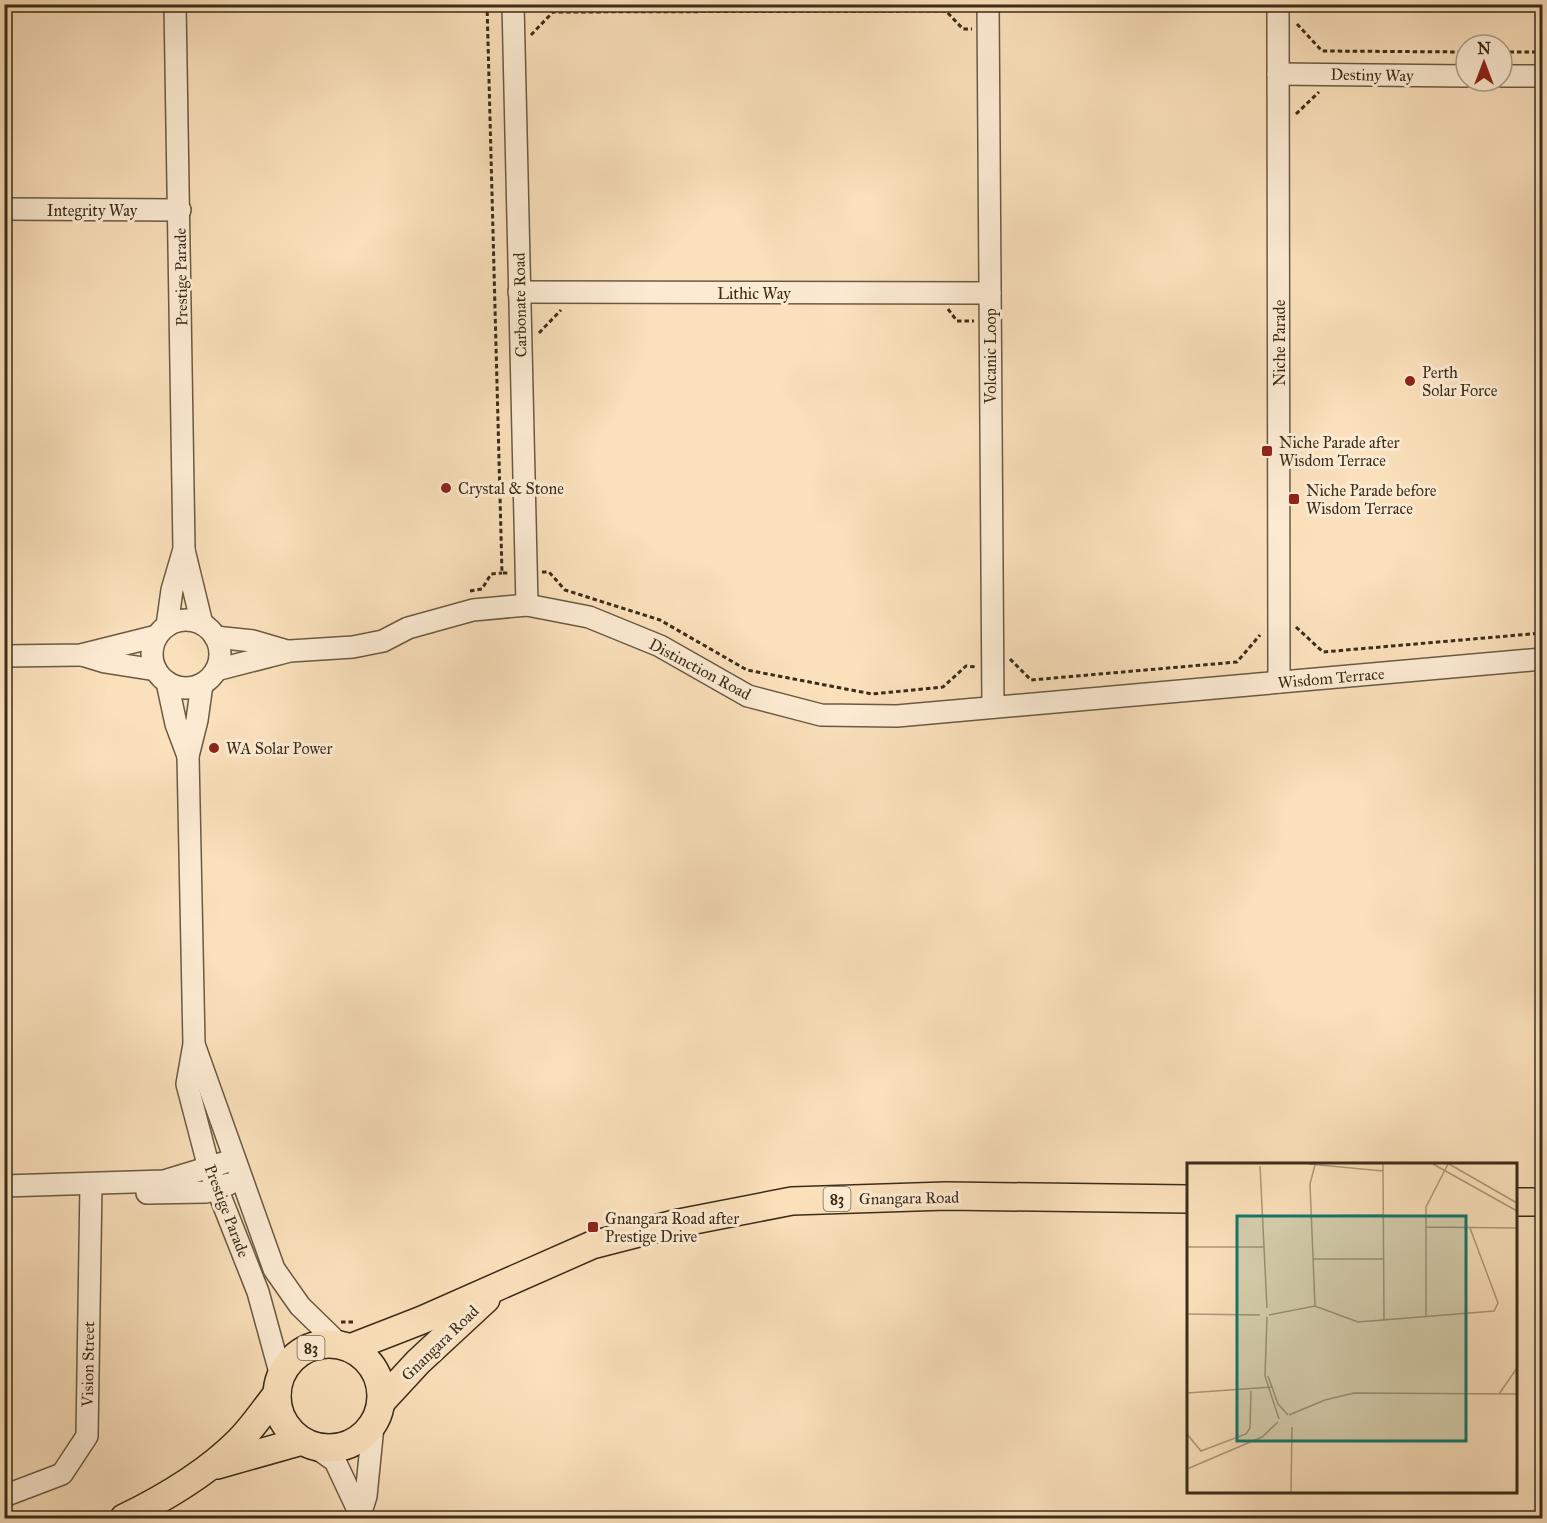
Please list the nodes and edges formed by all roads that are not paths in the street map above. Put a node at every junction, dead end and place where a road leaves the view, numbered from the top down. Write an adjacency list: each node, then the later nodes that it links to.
1 (175, 4): 10 (street, Prestige Parade)
2 (513, 4): 11 (street, Carbonate Road)
3 (988, 4): 12 (street, Volcanic Loop)
4 (1278, 4): 5 (street, Niche Parade)
5 (1278, 74): 6 (street, Destiny Way); 23 (street, Niche Parade)
6 (1454, 76)
7 (1514, 76): 8 (street)
8 (1542, 76)
9 (4, 209): 10 (street, Integrity Way)
10 (180, 210): 13 (street, Prestige Parade)
11 (519, 292): 12 (street, Lithic Way); 14 (street, Carbonate Road)
12 (990, 293): 25 (street, Volcanic Loop)
13 (184, 549): 15 (street, Prestige Parade); 16 (street, Prestige Parade)
14 (527, 605): 17 (street, Distinction Road); 25 (street, Distinction Road)
15 (162, 631): 16 (street); 18 (street); 21 (street)
16 (209, 631): 17 (street, Distinction Road); 22 (street)
17 (290, 651): 22 (street, Distinction Road)
18 (81, 655): 19 (street); 21 (street)
19 (4, 656)
20 (1542, 659): 23 (street, Wisdom Terrace)
21 (161, 676): 22 (street); 26 (street, Prestige Parade)
22 (209, 677): 26 (street, Prestige Parade)
23 (1279, 682): 24 (street, Wisdom Terrace)
24 (1119, 696): 25 (street, Distinction Road)
25 (993, 706)
26 (188, 756): 27 (street, Prestige Parade)
27 (194, 1044): 28 (street, Prestige Parade); 29 (street, Prestige Parade)
28 (233, 1159): 29 (street); 30 (street, Prestige Parade)
29 (209, 1168): 31 (street); 33 (street, Prestige Parade)
30 (240, 1180): 33 (street); 37 (street, Prestige Parade)
31 (91, 1184): 32 (street); 33 (street); 45 (street, Vision Street)
32 (4, 1186)
33 (217, 1188): 39 (street, Prestige Parade)
34 (1187, 1199): 38 (main road, Gnangara Road / 83)
35 (1517, 1202): 36 (main road)
36 (1542, 1202)
37 (262, 1236): 39 (street); 40 (street, Prestige Parade)
38 (500, 1286): 40 (main road, Gnangara Road / 83); 42 (main road, Gnangara Road / 83)
39 (262, 1304): 41 (street, Prestige Parade)
40 (346, 1347): 41 (main road, Gnangara Road / 83); 42 (main road, Gnangara Road)
41 (279, 1385): 43 (main road); 44 (main road, Gnangara Road / 83)
42 (377, 1414): 43 (main road, Gnangara Road / 83); 46 (street)
43 (308, 1444): 44 (main road, Gnangara Road / 83); 46 (street)
44 (207, 1468): 47 (main road, Gnangara Road / 83)
45 (4, 1496)
46 (359, 1515)
47 (124, 1518)

